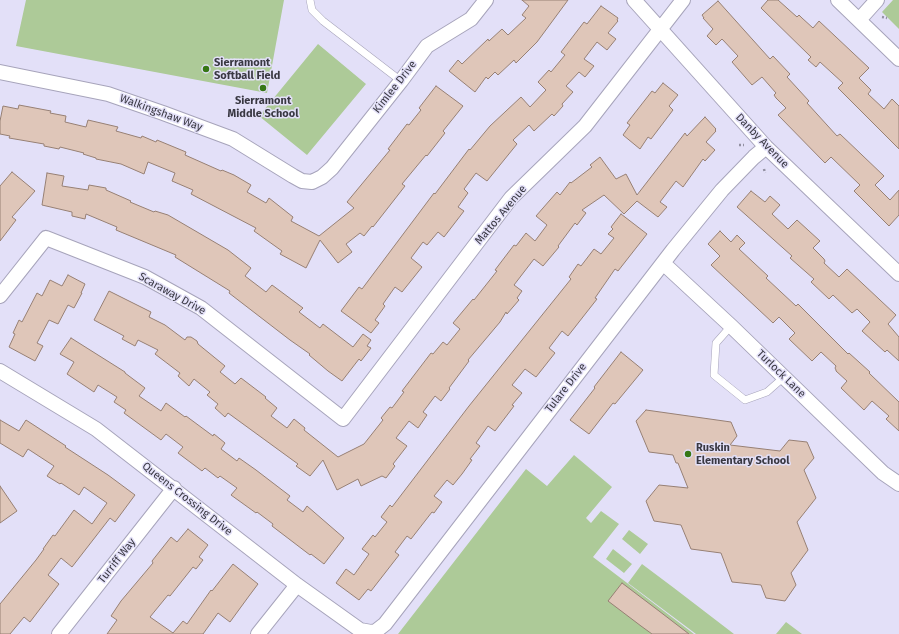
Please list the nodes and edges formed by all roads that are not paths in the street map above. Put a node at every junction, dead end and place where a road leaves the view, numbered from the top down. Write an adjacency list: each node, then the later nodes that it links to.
1 (310, 0): 11 (lane)
2 (486, 0): 11 (street, Kimlee Drive)
3 (634, 0): 8 (street, Danby Avenue)
4 (683, 0): 8 (street, Mattos Avenue)
5 (838, 0): 7 (street)
6 (876, 0): 7 (street)
7 (859, 20): 9 (street)
8 (660, 29): 12 (street, Danby Avenue); 20 (street, Mattos Avenue)
9 (899, 59)
10 (0, 72): 13 (street, Walkingshaw Way)
11 (401, 81): 13 (street, Kimlee Drive)
12 (766, 147): 14 (street, Tulare Drive); 15 (street, Danby Avenue)
13 (312, 182)
14 (663, 263): 17 (street, Turlock Lane); 24 (street, Tulare Drive)
15 (899, 274)
16 (0, 296): 20 (street, Scaraway Drive)
17 (731, 326): 19 (street, Turlock Lane); 19 (lane)
18 (0, 371): 22 (street, Queens Crossing Drive)
19 (784, 377): 21 (street, Turlock Lane)
20 (343, 419)
21 (899, 484)
22 (174, 488): 23 (street, Queens Crossing Drive); 25 (street, Turriff Way)
23 (296, 585): 24 (street, Queens Crossing Drive); 26 (street)
24 (371, 632)
25 (59, 634)
26 (258, 634)

